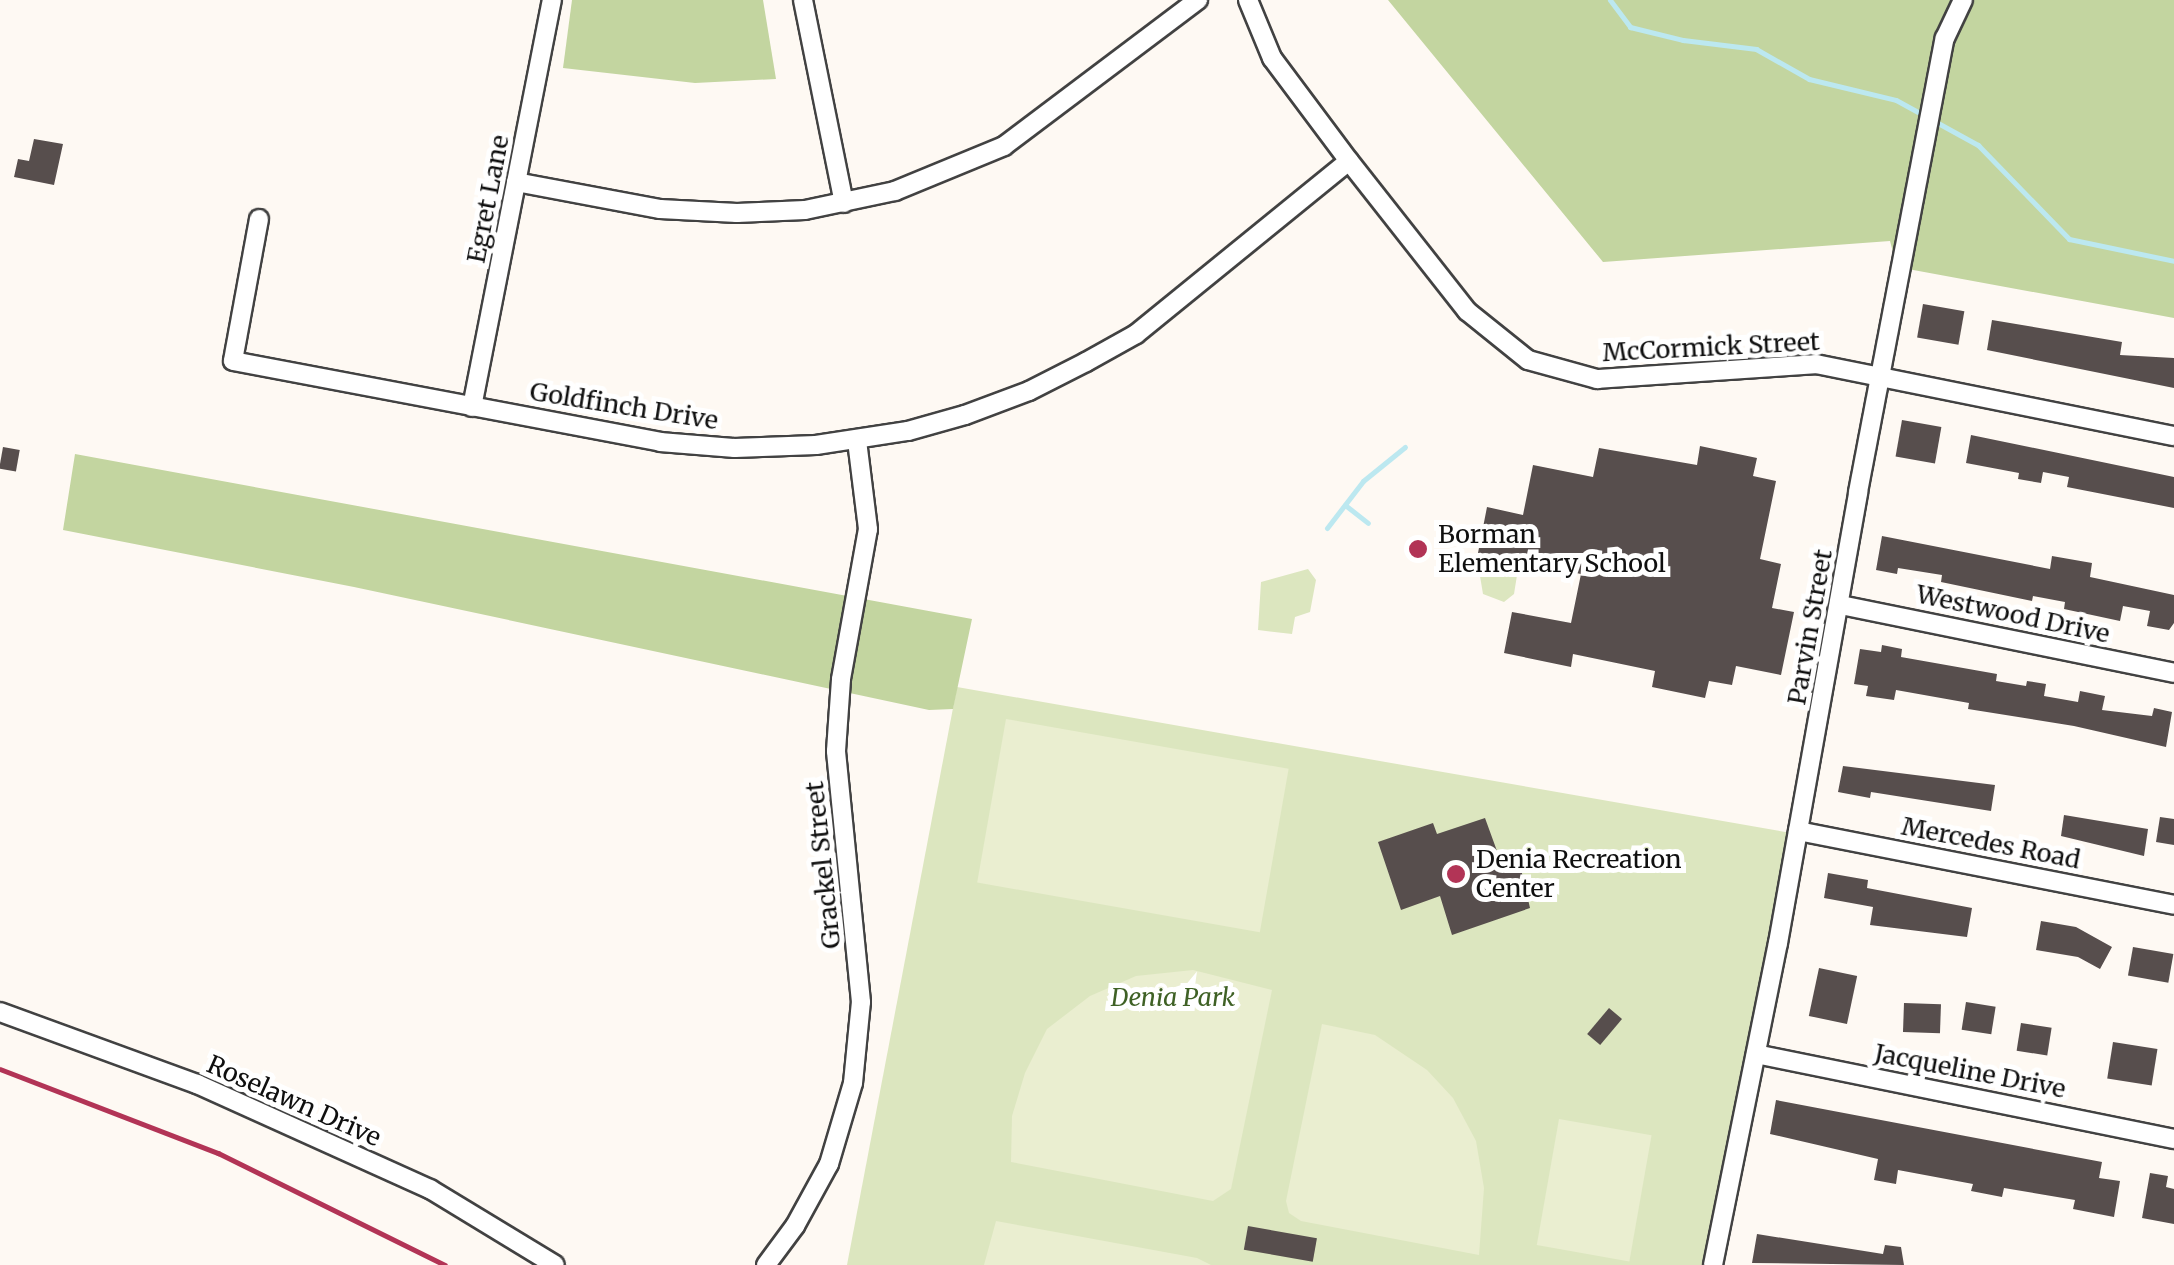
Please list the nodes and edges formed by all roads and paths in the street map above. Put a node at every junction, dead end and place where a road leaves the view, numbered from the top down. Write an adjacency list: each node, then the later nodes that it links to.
1 (552, 0): 7 (street, Egret Lane)
2 (803, 0): 8 (street)
3 (1198, 0): 8 (street)
4 (1248, 0): 6 (street, McCormick Street)
5 (1963, 0): 10 (street, Parvin Street)
6 (1349, 162): 10 (street, McCormick Street); 13 (street, Goldfinch Drive)
7 (516, 182): 8 (street); 11 (street, Egret Lane)
8 (844, 204)
9 (259, 219): 11 (street, Goldfinch Drive)
10 (1881, 376): 12 (street, McCormick Street); 14 (street, Parvin Street)
11 (472, 407): 13 (street, Goldfinch Drive)
12 (2174, 436)
13 (858, 442): 22 (street, Grackel Street)
14 (1841, 604): 15 (street, Westwood Drive); 16 (street, Parvin Street)
15 (2174, 673)
16 (1798, 830): 17 (street, Mercedes Road); 19 (street, Parvin Street)
17 (2174, 906)
18 (0, 1012): 21 (street, Roselawn Drive)
19 (1756, 1054): 20 (street, Jacqueline Drive); 23 (street, Parvin Street)
20 (2174, 1138)
21 (555, 1265)
22 (766, 1265)
23 (1713, 1265)

